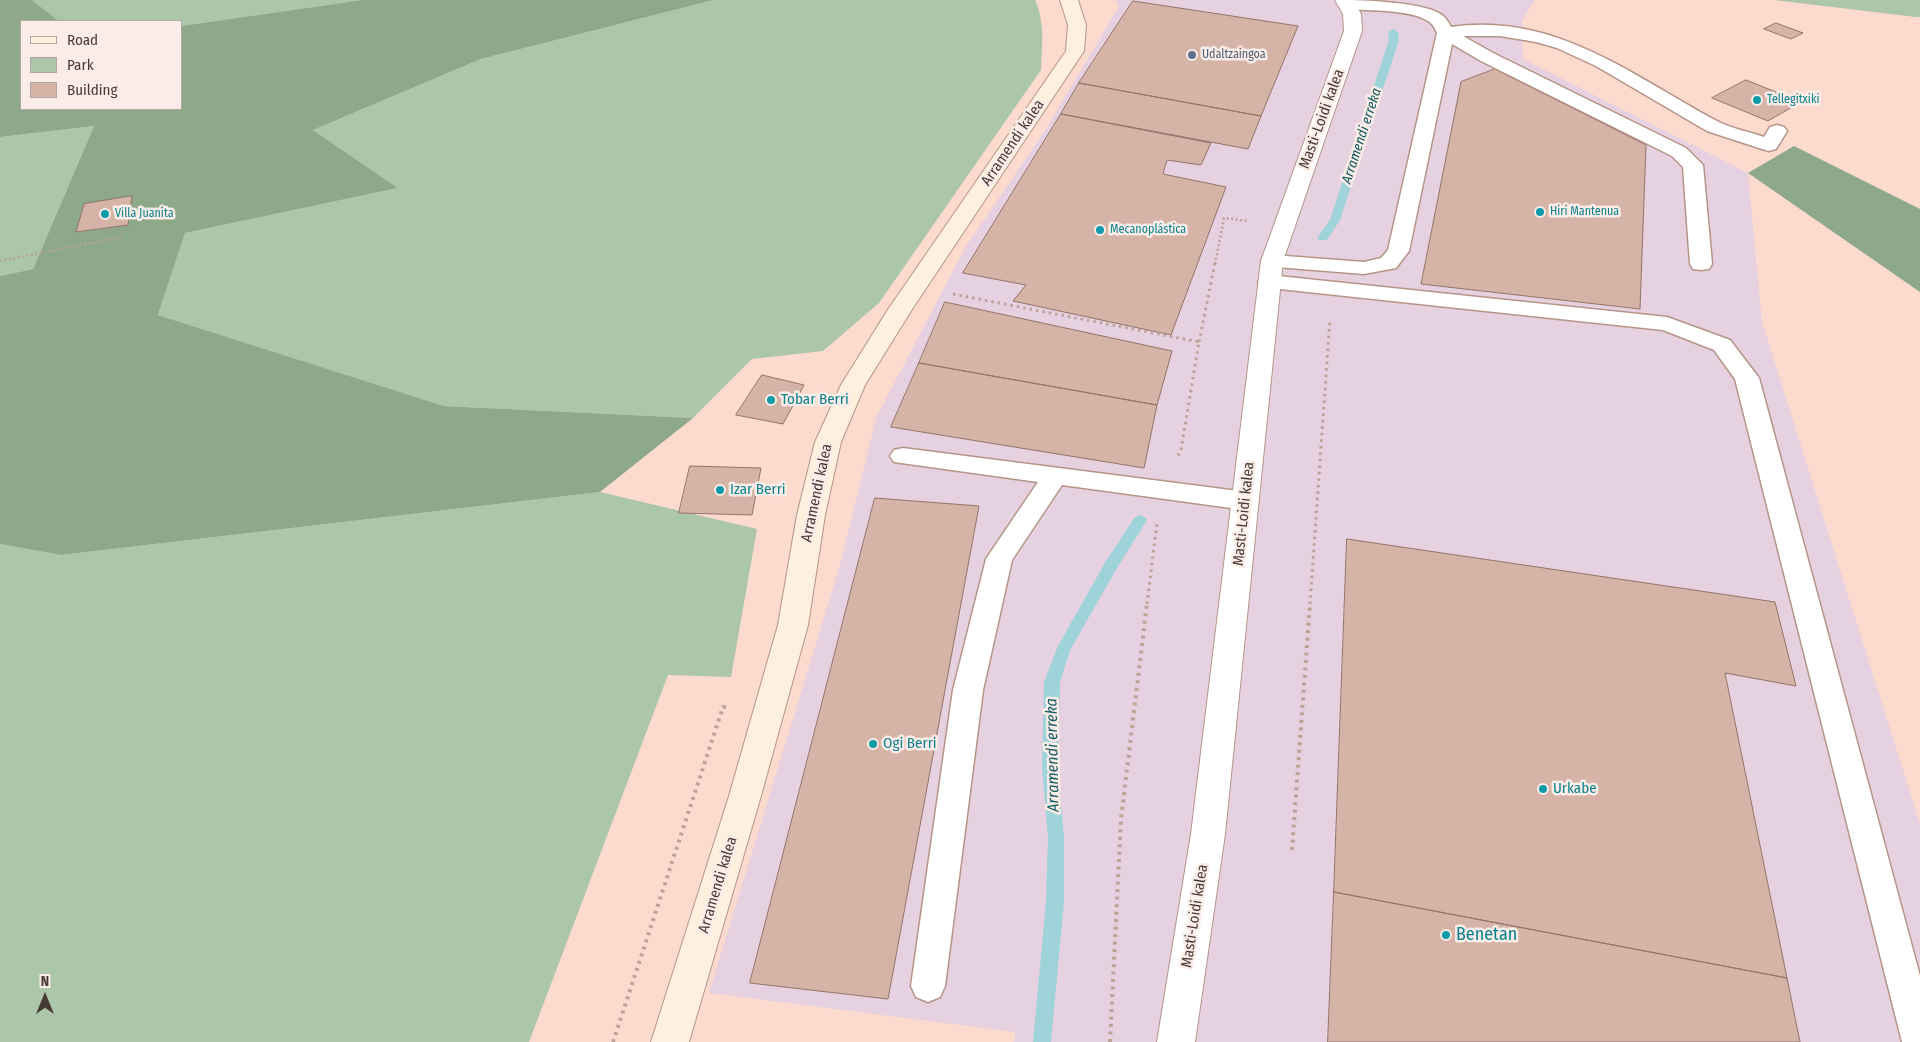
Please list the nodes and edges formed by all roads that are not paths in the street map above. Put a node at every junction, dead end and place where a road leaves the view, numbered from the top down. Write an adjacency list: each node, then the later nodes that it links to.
1 (1068, 0): 11 (street, Arramendi kalea)
2 (1346, 2): 3 (lane); 6 (street, Masti-Loidi kalea)
3 (1446, 33): 4 (lane); 5 (lane); 6 (lane)
4 (1777, 131)
5 (1701, 264)
6 (1270, 271): 9 (street, Masti-Loidi kalea); 13 (lane)
7 (903, 456): 8 (lane)
8 (1055, 476): 9 (lane); 10 (lane)
9 (1246, 501): 12 (street, Masti-Loidi kalea)
10 (928, 986)
11 (670, 1042)
12 (1176, 1042)
13 (1920, 1042)

